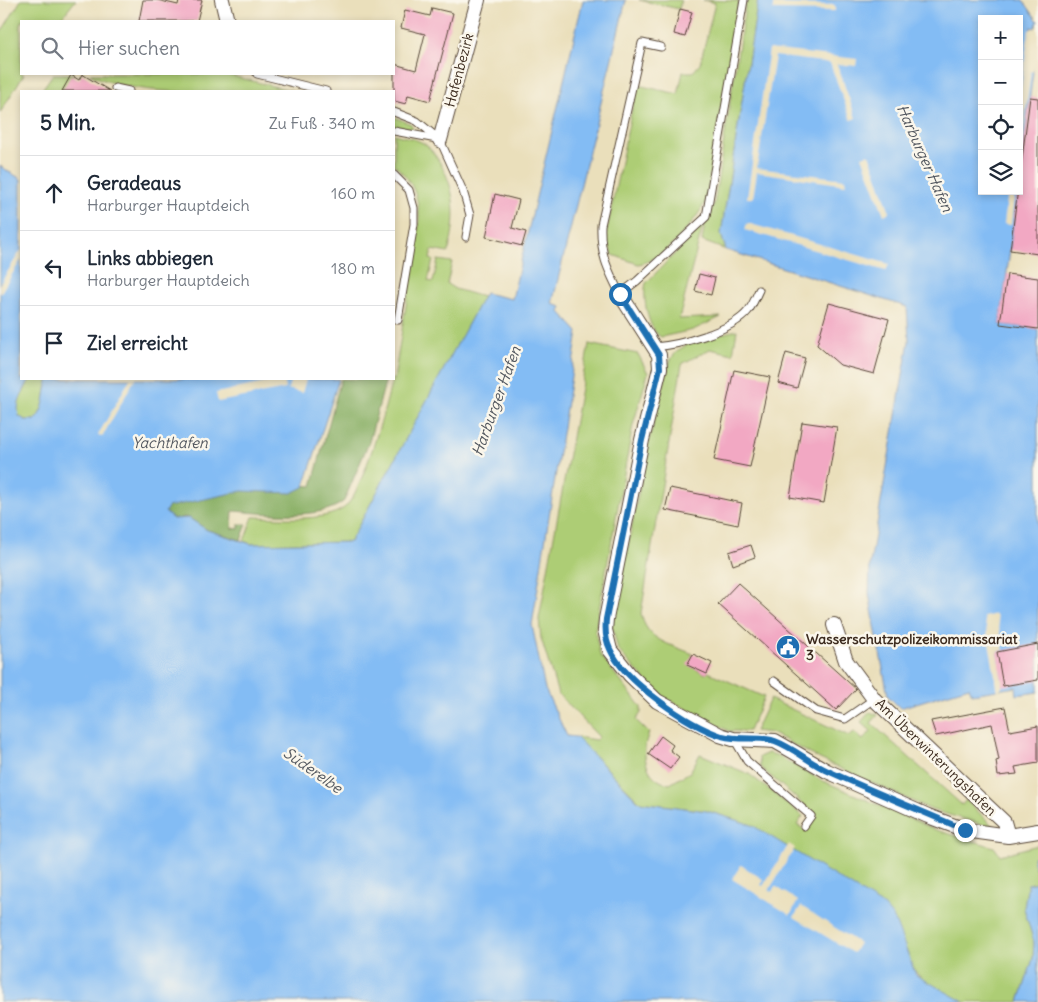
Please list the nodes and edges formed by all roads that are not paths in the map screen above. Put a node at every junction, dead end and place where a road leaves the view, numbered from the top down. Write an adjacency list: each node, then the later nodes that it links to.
1 (222, 0): 4 (street)
2 (478, 0): 12 (street, Hafenbezirk)
3 (744, 0): 16 (lane)
4 (227, 20)
5 (661, 47): 16 (lane)
6 (261, 75): 9 (lane)
7 (115, 88): 8 (lane)
8 (124, 90)
9 (322, 90)
10 (395, 112): 12 (lane)
11 (395, 131): 12 (lane)
12 (440, 140): 14 (lane)
13 (395, 176): 17 (lane)
14 (466, 237)
15 (759, 290): 18 (lane)
16 (620, 294): 18 (street)
17 (398, 320)
18 (654, 347): 22 (street)
19 (834, 625): 21 (street, Am Überwinterungshafen)
20 (774, 681): 21 (lane)
21 (874, 698): 25 (street, Am Überwinterungshafen)
22 (734, 738): 23 (lane); 25 (street)
23 (804, 826)
24 (1038, 831): 25 (street)
25 (1008, 836)

